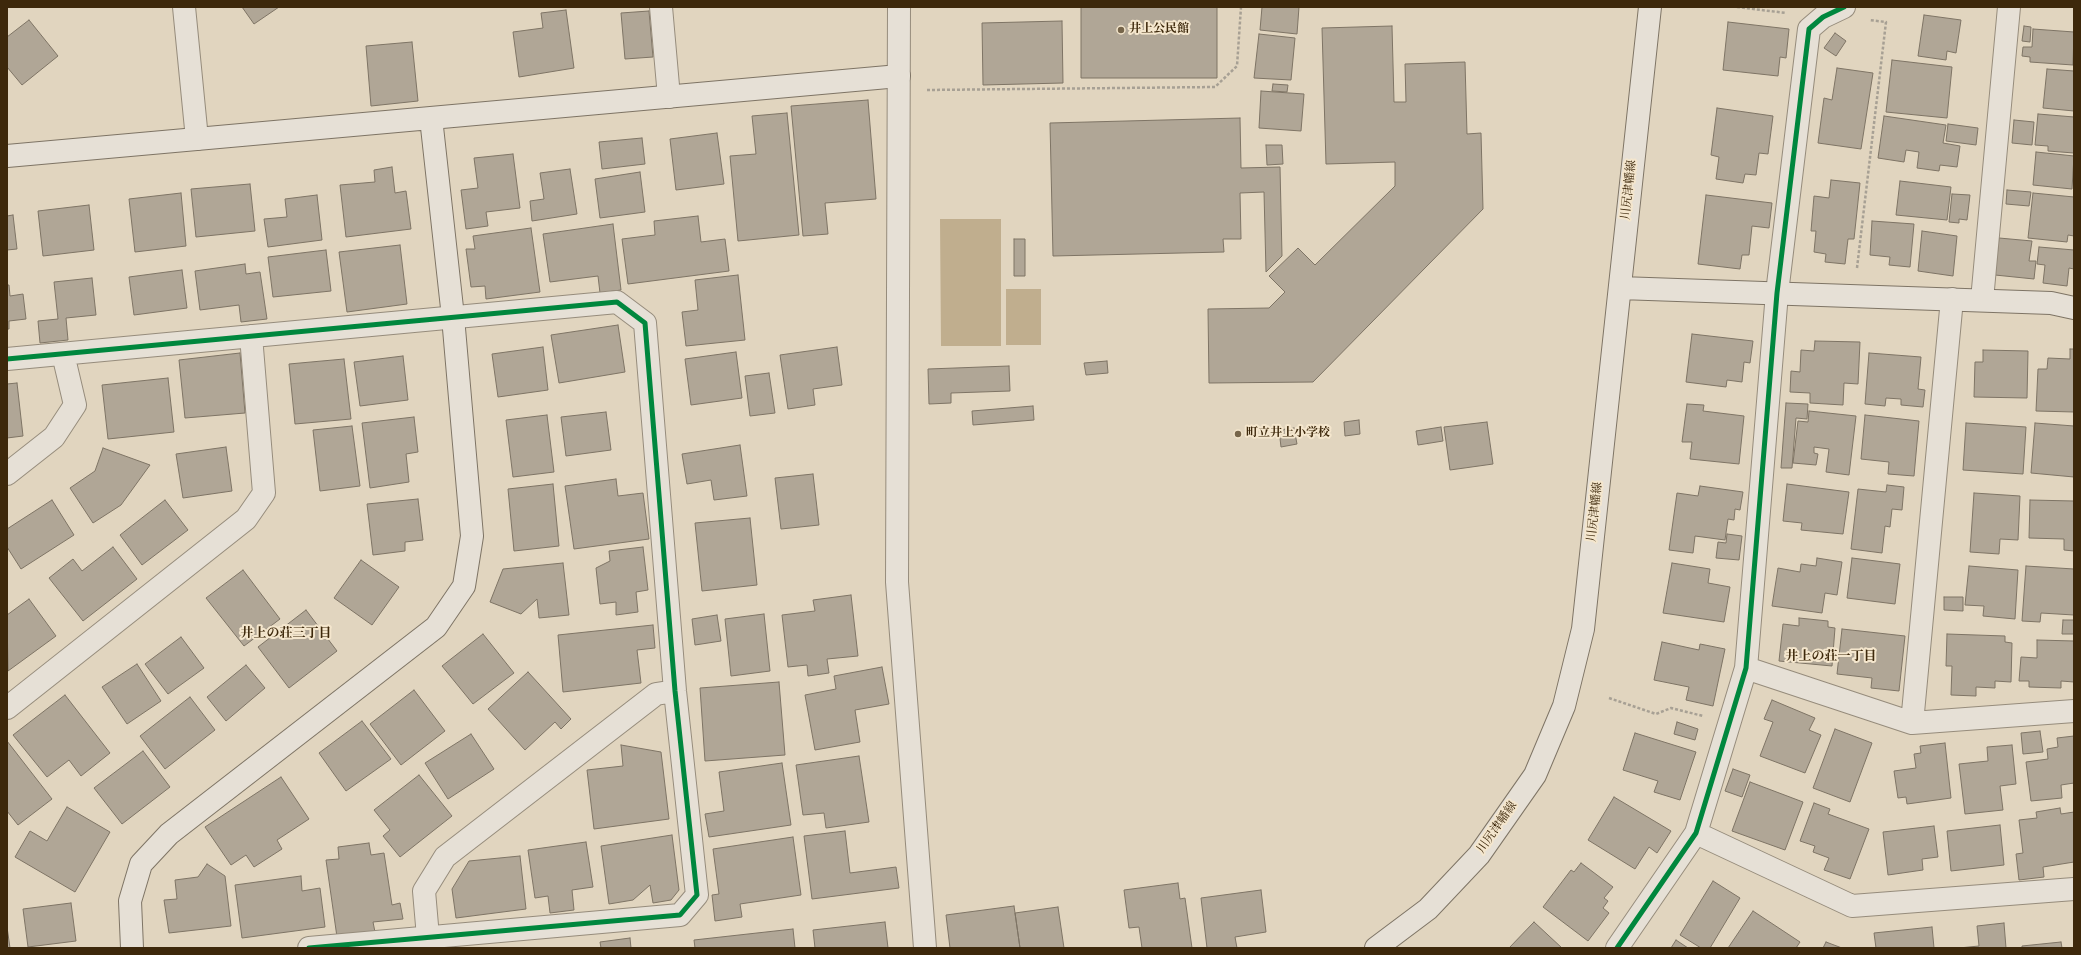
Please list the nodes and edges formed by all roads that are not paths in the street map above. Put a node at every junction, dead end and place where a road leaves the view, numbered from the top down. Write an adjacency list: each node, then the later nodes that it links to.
1 (184, 7): 10 (street)
2 (661, 7): 8 (street)
3 (899, 7): 7 (street)
4 (1650, 7): 12 (street, 川尻津幡線)
5 (1844, 7): 13 (street)
6 (2009, 7): 15 (street)
7 (899, 83): 8 (street); 32 (street)
8 (669, 97): 9 (street)
9 (431, 118): 10 (street); 17 (street)
10 (197, 139): 11 (street)
11 (7, 156)
12 (1620, 288): 13 (street); 33 (street, 川尻津幡線)
13 (1777, 293): 14 (street); 22 (street)
14 (1952, 300): 15 (street); 26 (street)
15 (1982, 300): 16 (street)
16 (2074, 308)
17 (453, 318): 18 (street); 23 (street); 30 (street)
18 (251, 336): 19 (street); 24 (street)
19 (63, 354): 20 (street); 21 (street)
20 (7, 359)
21 (7, 474)
22 (1746, 668): 26 (street); 27 (street)
23 (674, 691): 29 (street); 29 (street)
24 (7, 708)
25 (2074, 711): 26 (street)
26 (1912, 723)
27 (1696, 833): 28 (street); 34 (street)
28 (2074, 889)
29 (428, 937): 31 (street)
30 (132, 948)
31 (308, 948)
32 (925, 948)
33 (1376, 948)
34 (1617, 948)

